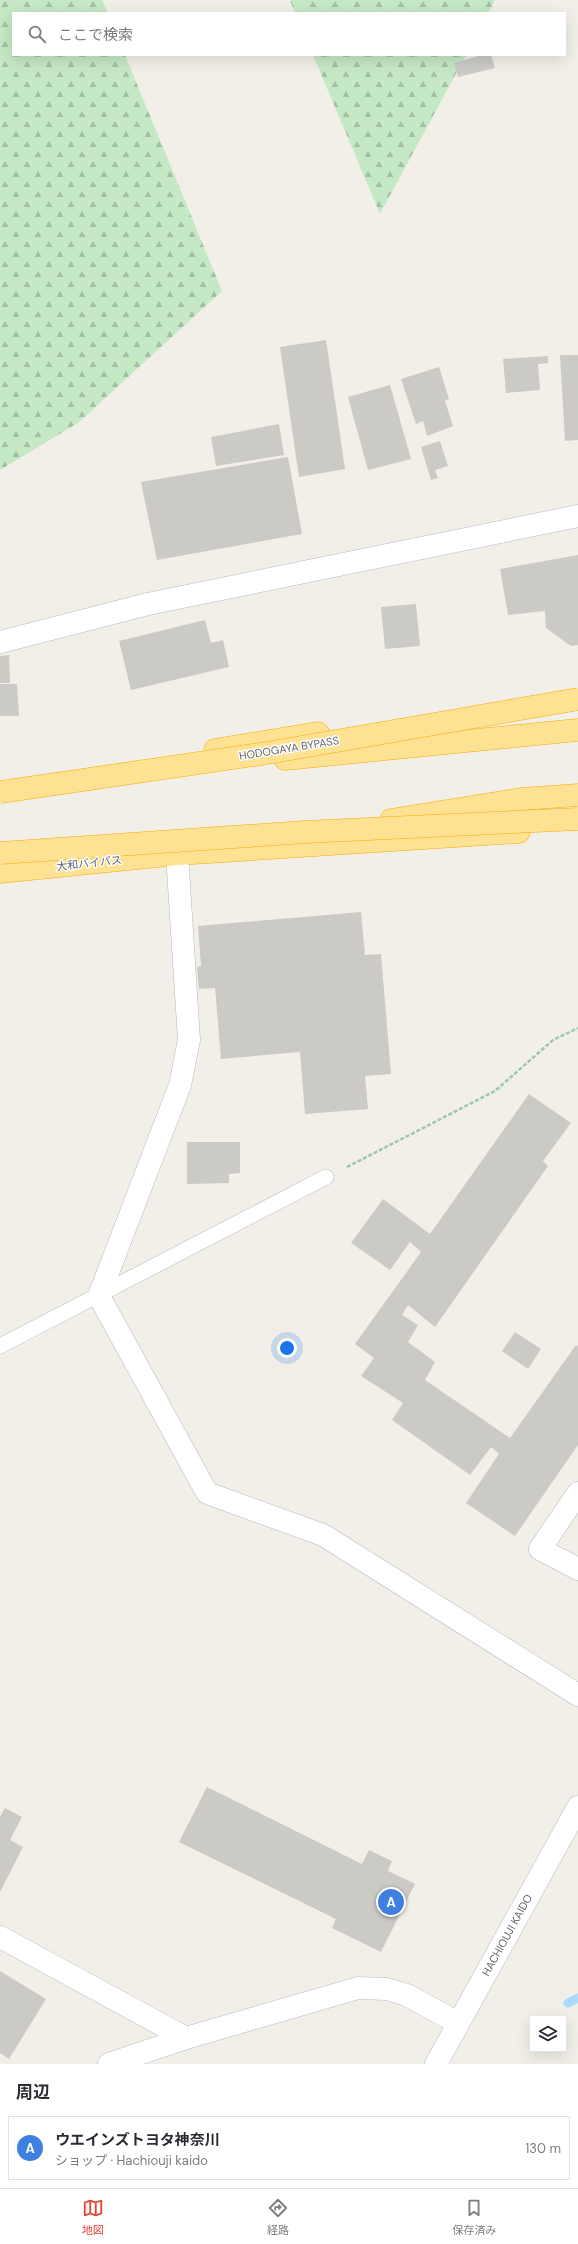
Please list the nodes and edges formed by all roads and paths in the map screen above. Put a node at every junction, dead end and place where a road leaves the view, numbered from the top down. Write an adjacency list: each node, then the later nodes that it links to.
1 (578, 516): 2 (street)
2 (0, 642)
3 (578, 699): 5 (highway, HODOGAYA BYPASS, bridge)
4 (578, 730): 5 (highway)
5 (0, 788)
6 (578, 795): 10 (highway)
7 (578, 819): 9 (highway, bridge)
8 (578, 827): 10 (highway)
9 (0, 853)
10 (177, 854): 11 (highway, 大和バイパス); 14 (street)
11 (0, 872)
12 (578, 1028): 13 (path)
13 (326, 1178): 14 (lane)
14 (99, 1296): 15 (lane); 18 (street)
15 (0, 1346)
16 (578, 1493): 17 (street)
17 (578, 1569)
18 (578, 1695)
19 (578, 1807): 21 (street, HACHIOUJI KAIDO)
20 (0, 1937): 22 (street)
21 (458, 2023): 22 (street); 24 (street, HACHIOUJI KAIDO)
22 (186, 2038): 23 (street)
23 (109, 2064)
24 (436, 2064)

